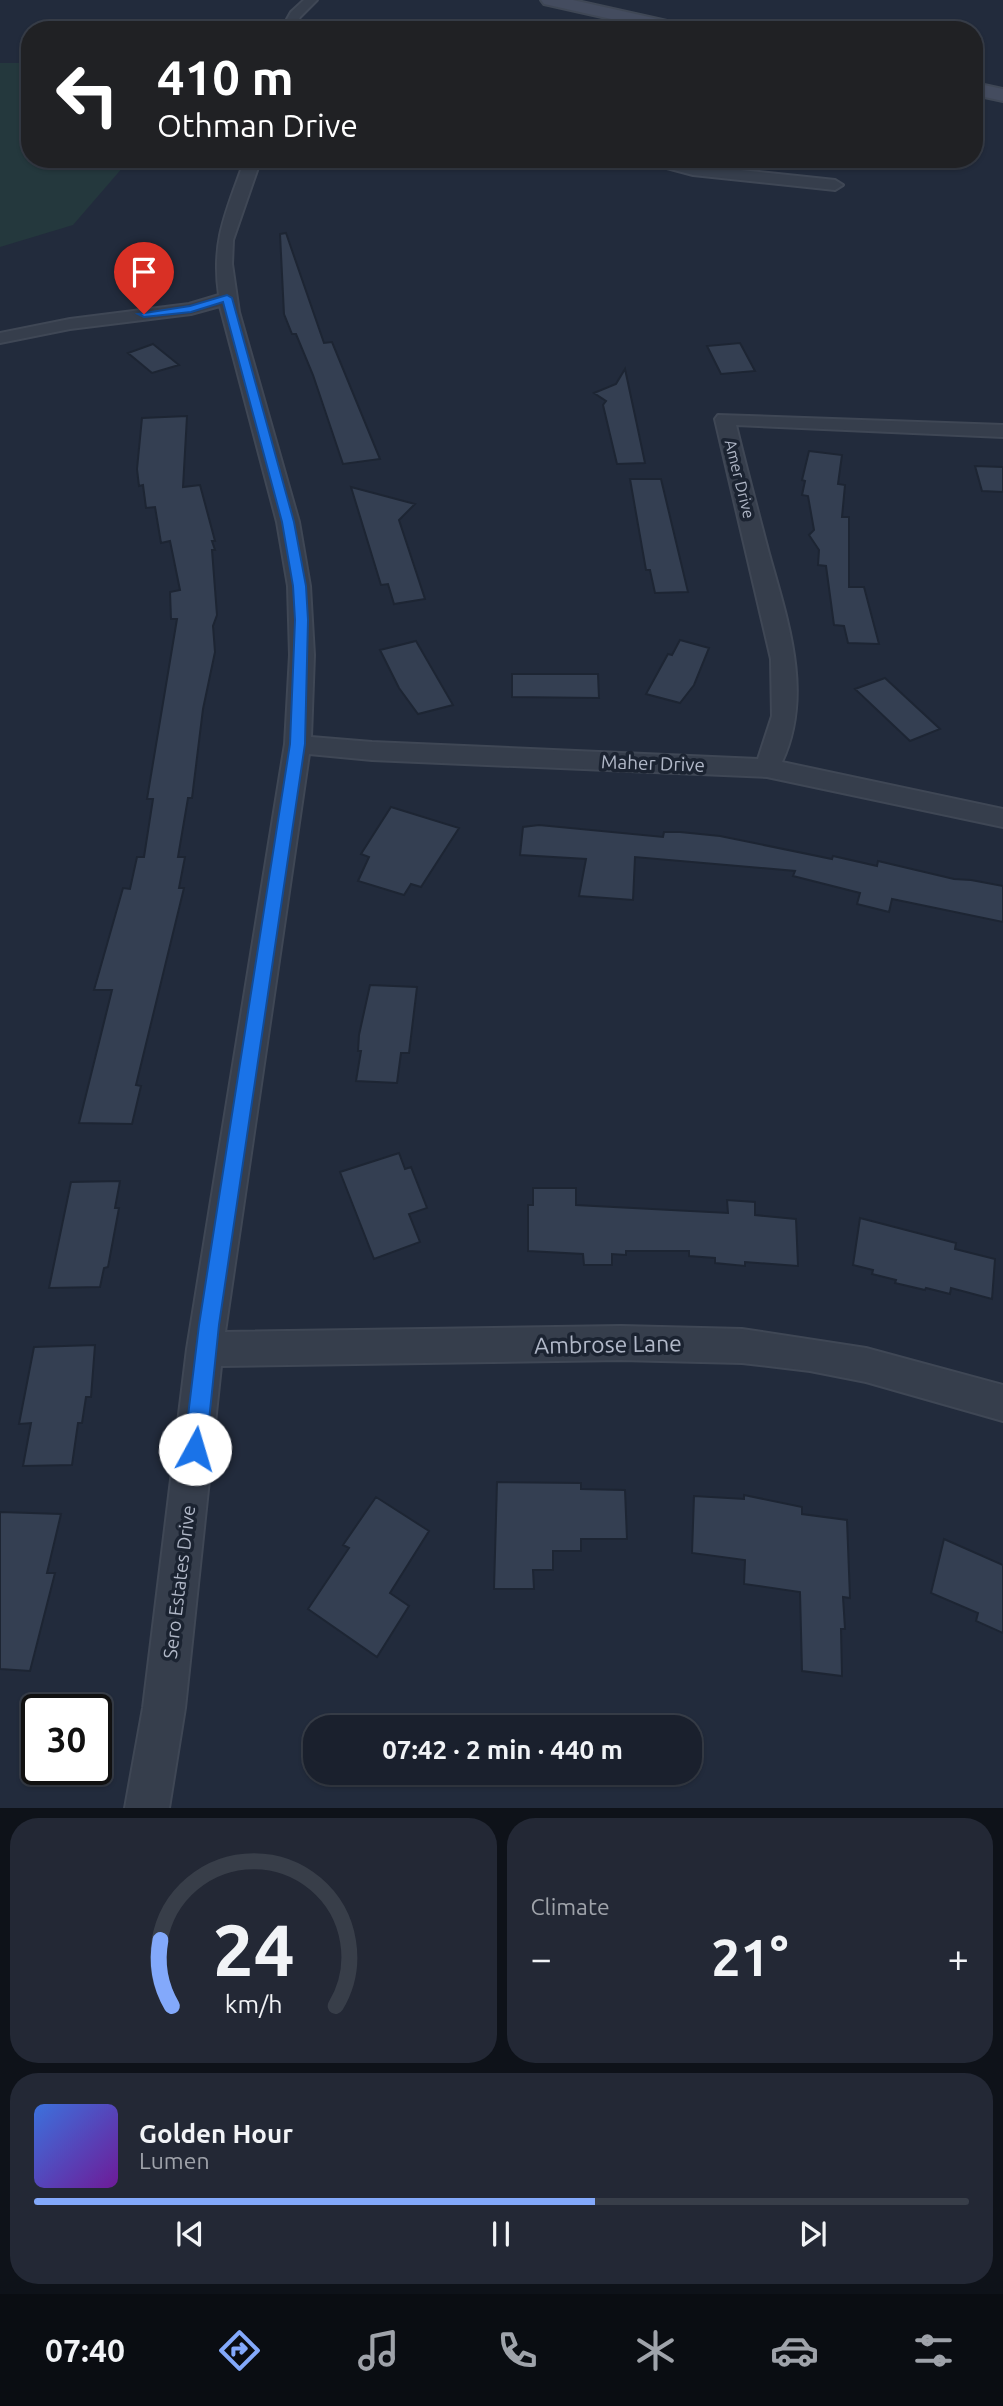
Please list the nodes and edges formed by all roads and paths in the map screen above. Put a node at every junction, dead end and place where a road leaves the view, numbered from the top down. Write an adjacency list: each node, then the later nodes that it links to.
1 (311, 0): 3 (street)
2 (550, 0): 4 (street)
3 (292, 21)
4 (619, 21)
5 (983, 91): 6 (street)
6 (1003, 95)
7 (250, 168): 10 (street, Sero Estates Drive)
8 (683, 168): 9 (street)
9 (835, 185)
10 (227, 298): 11 (street); 13 (street, Sero Estates Drive)
11 (0, 338)
12 (1003, 431): 14 (street, Amer Drive)
13 (298, 744): 14 (street, Maher Drive); 16 (street, Sero Estates Drive)
14 (767, 768): 15 (street, Maher Drive)
15 (1003, 818)
16 (205, 1349): 17 (street, Ambrose Lane); 18 (street, Sero Estates Drive)
17 (1003, 1403)
18 (147, 1808)

